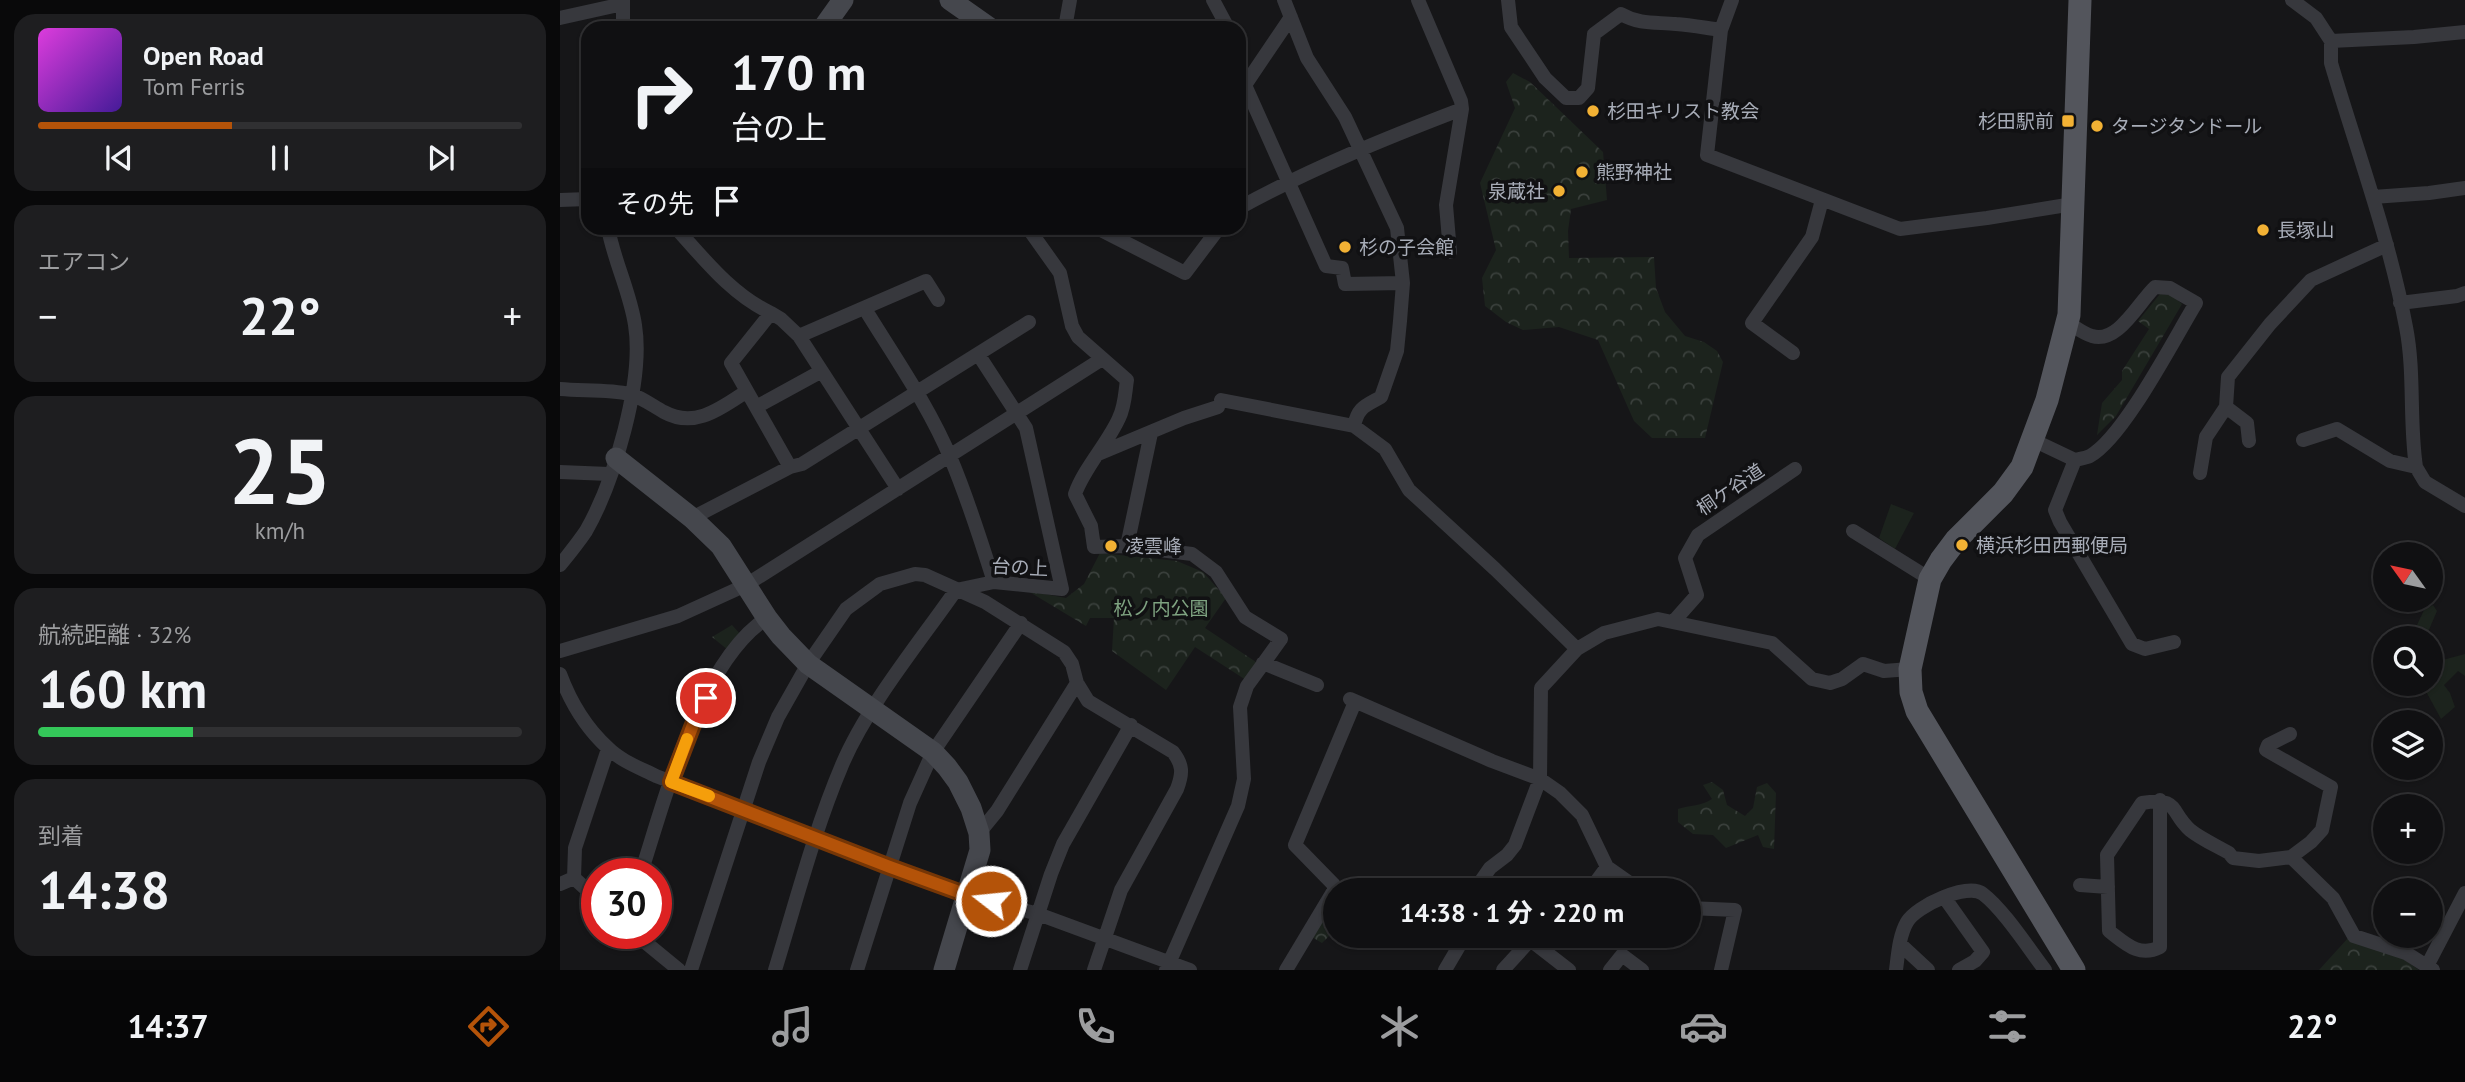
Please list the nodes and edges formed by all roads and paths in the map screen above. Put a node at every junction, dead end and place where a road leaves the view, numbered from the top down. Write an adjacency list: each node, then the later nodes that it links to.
1 (843, 0): 15 (street)
2 (950, 0): 16 (street)
3 (1070, 0): 17 (street)
4 (1213, 0): 18 (street)
5 (1284, 0): 12 (street)
6 (1418, 0): 24 (street)
7 (1508, 0): 19 (street)
8 (1732, 0): 19 (street)
9 (2080, 0): 33 (main road)
10 (2292, 0): 21 (street)
11 (623, 2): 13 (street); 14 (street)
12 (1291, 17): 22 (street); 25 (street)
13 (560, 18)
14 (623, 21)
15 (828, 21)
16 (980, 21)
17 (1066, 21)
18 (1224, 21)
19 (1721, 30): 31 (street)
20 (2465, 32): 21 (street)
21 (2331, 41): 28 (street)
22 (1246, 83)
23 (1246, 97): 26 (street)
24 (1462, 109): 25 (street); 40 (street)
25 (1362, 150): 26 (street); 41 (street)
26 (1287, 182): 32 (street); 41 (street)
27 (2465, 188): 28 (street)
28 (2373, 197): 39 (street)
29 (581, 199): 30 (street)
30 (560, 200)
31 (1822, 200): 33 (street); 50 (street)
32 (1246, 204)
33 (2073, 204): 48 (main road)
34 (610, 235): 56 (street)
35 (682, 235): 46 (street)
36 (1033, 235): 52 (street)
37 (1111, 235): 38 (street)
38 (1214, 235)
39 (2387, 245): 44 (street); 59 (street)
40 (1450, 252)
41 (1403, 283): 61 (street)
42 (2465, 293): 44 (street)
43 (938, 300): 45 (street)
44 (2400, 303): 72 (street)
45 (865, 309): 49 (street); 57 (street)
46 (771, 313): 49 (street); 55 (street)
47 (1029, 322): 51 (street)
48 (2067, 322): 64 (main road); 69 (street)
49 (799, 336): 53 (street)
50 (1793, 353)
51 (978, 354): 57 (street); 60 (street)
52 (1102, 359): 60 (street); 67 (street)
53 (820, 372): 58 (street); 62 (street)
54 (560, 389): 56 (street)
55 (747, 391): 56 (street); 58 (street)
56 (631, 394): 70 (street)
57 (917, 394): 62 (street); 68 (street)
58 (756, 407): 71 (street)
59 (2226, 407): 66 (street); 75 (street)
60 (1018, 413): 68 (street); 83 (street, 台の上)
61 (1354, 426): 63 (street); 90 (street)
62 (859, 429): 71 (street); 76 (street)
63 (1151, 433): 67 (street); 80 (street)
64 (2033, 440): 69 (street); 82 (main road)
65 (2303, 440): 72 (street)
66 (2249, 441)
67 (1098, 454): 80 (street)
68 (950, 457): 76 (street); 83 (street)
69 (2075, 460): 89 (street)
70 (612, 466): 74 (street); 78 (street); 81 (street)
71 (790, 467): 78 (street)
72 (2416, 467): 77 (street)
73 (1795, 470): 87 (street, 桐ケ谷道)
74 (560, 472)
75 (2200, 473)
76 (898, 489): 84 (street)
77 (2465, 506)
78 (692, 518): 84 (street)
79 (1853, 531): 82 (street)
80 (1127, 546): 92 (street)
81 (560, 565)
82 (1930, 579): 94 (main road)
83 (994, 582): 85 (street, 台の上)
84 (746, 585): 86 (street); 91 (street)
85 (956, 590): 88 (street); 93 (street); 98 (street)
86 (767, 618): 93 (street); 104 (street)
87 (1674, 621): 90 (street); 94 (street)
88 (1021, 623): 96 (street); 102 (street)
89 (2174, 642)
90 (1577, 649): 103 (street)
91 (560, 651)
92 (1264, 663): 97 (street); 132 (street)
93 (808, 664): 98 (street); 106 (street)
94 (1910, 669): 153 (main road)
95 (560, 674): 101 (street)
96 (1077, 682): 99 (street); 107 (street)
97 (1317, 685)
98 (873, 710): 102 (street); 108 (street)
99 (1131, 725): 125 (street); 126 (street)
100 (2290, 734): 110 (street)
101 (608, 749): 104 (street); 113 (street)
102 (933, 752): 107 (street); 111 (street)
103 (1540, 779): 112 (street); 114 (street); 142 (street)
104 (671, 782): 106 (street); 109 (street)
105 (2160, 800): 110 (street); 120 (street); 120 (street)
106 (744, 809): 108 (street); 135 (street)
107 (979, 833): 122 (street)
108 (816, 837): 111 (street); 136 (street)
109 (646, 858)
110 (2291, 858): 133 (street)
111 (890, 867): 122 (street); 137 (street)
112 (1607, 867): 115 (street); 116 (street)
113 (575, 878): 117 (street); 118 (street)
114 (1483, 878)
115 (1599, 878)
116 (1623, 878)
117 (560, 884)
118 (581, 884)
119 (2080, 885): 120 (street)
120 (2108, 887)
121 (2465, 893): 133 (street)
122 (967, 895): 125 (street); 138 (street)
123 (1944, 897): 127 (street); 151 (street); 152 (street)
124 (1701, 909): 148 (street)
125 (1038, 914): 126 (street); 139 (street)
126 (1104, 937): 132 (street); 140 (street)
127 (1900, 944): 149 (street); 150 (street)
128 (1458, 948): 143 (street)
129 (1523, 948): 144 (street)
130 (1544, 948): 145 (street)
131 (653, 949): 134 (street)
132 (1167, 966): 141 (street)
133 (2430, 968)
134 (679, 970)
135 (691, 970)
136 (775, 970)
137 (857, 970)
138 (944, 970)
139 (1020, 970)
140 (1094, 970)
141 (1190, 970)
142 (1286, 970)
143 (1445, 970)
144 (1503, 970)
145 (1569, 970)
146 (1610, 970): 147 (street)
147 (1642, 970)
148 (1721, 970)
149 (1896, 970)
150 (1928, 970)
151 (1959, 970)
152 (2045, 970)
153 (2074, 970)

